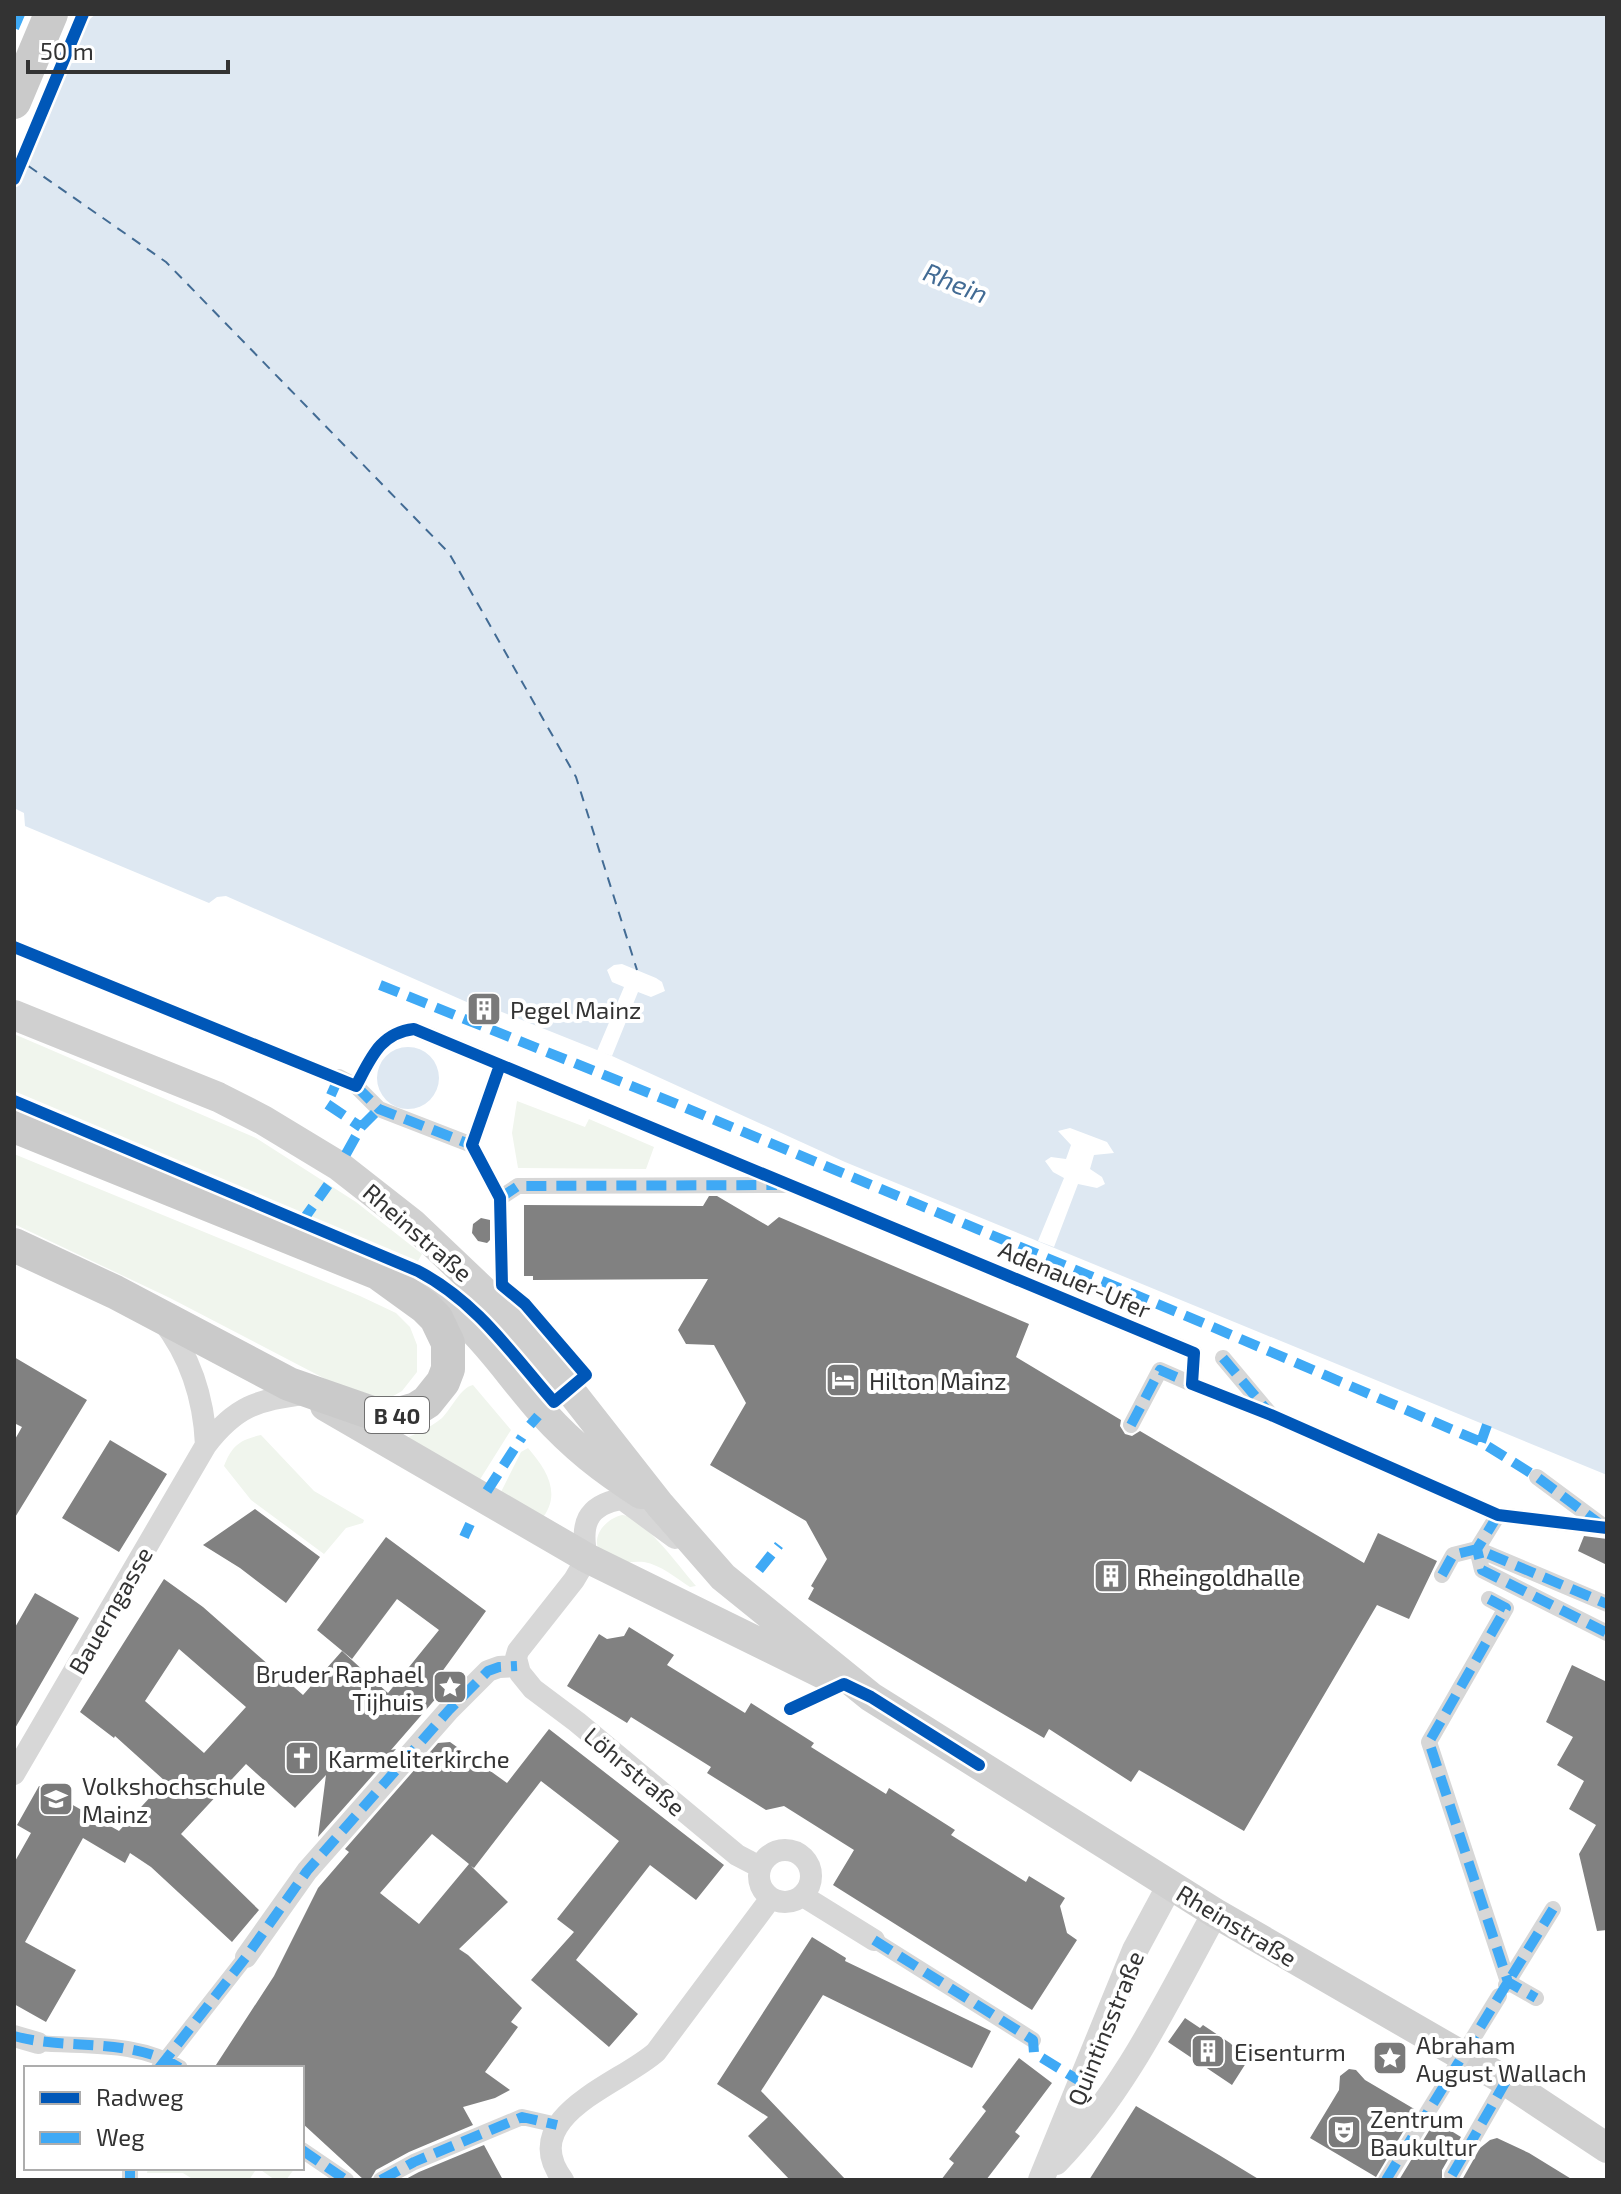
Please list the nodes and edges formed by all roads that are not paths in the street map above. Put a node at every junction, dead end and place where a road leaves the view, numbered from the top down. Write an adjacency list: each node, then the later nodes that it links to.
1 (51, 14): 2 (main road)
2 (14, 102)
3 (14, 1015): 22 (main road, Rheinstraße)
4 (500, 1065): 6 (street, Adenauer-Ufer); 8 (street); 9 (street, Adenauer-Ufer)
5 (339, 1077): 6 (street)
6 (356, 1086): 8 (street)
7 (14, 1126): 12 (main road, Rheinstraße / B 40)
8 (472, 1145): 10 (street)
9 (793, 1185): 10 (street); 16 (street, Adenauer-Ufer)
10 (500, 1198): 13 (street)
11 (14, 1245): 14 (main road, Rheinstraße / B 40)
12 (378, 1273): 17 (main road, Rheinstraße / B 40); 22 (main road)
13 (502, 1285)
14 (159, 1315): 17 (main road, Rheinstraße / B 40); 20 (street)
15 (1223, 1358): 18 (street)
16 (1192, 1384): 18 (street); 19 (street)
17 (297, 1389): 20 (street, Bauerngasse); 26 (main road, Rheinstraße)
18 (1271, 1415): 23 (street)
19 (1131, 1425)
20 (206, 1445): 34 (street, Bauerngasse)
21 (1537, 1477): 24 (street)
22 (660, 1505): 28 (main road, Rheinstraße)
23 (1498, 1515): 24 (street); 25 (street)
24 (1606, 1528)
25 (1477, 1549): 27 (street); 30 (street); 31 (street)
26 (587, 1558): 28 (street, Rheinstraße); 32 (street); 33 (main road, Rheinstraße)
27 (1442, 1575)
28 (723, 1577): 33 (main road, Rheinstraße)
29 (1489, 1599): 43 (street)
30 (1607, 1604)
31 (1607, 1633)
32 (517, 1666): 35 (street, Löhrstraße); 42 (street)
33 (871, 1697): 36 (main road, Rheinstraße)
34 (14, 1774)
35 (760, 1867): 37 (street); 38 (street)
36 (1170, 1885): 40 (main road, Rheinstraße); 54 (street, Quintinsstraße)
37 (803, 1896): 38 (street); 41 (street)
38 (771, 1898): 50 (street)
39 (1553, 1909): 43 (street)
40 (1215, 1913): 49 (main road, Rheinstraße); 54 (street, Quintinsstraße)
41 (874, 1940): 46 (street)
42 (246, 1957): 48 (street)
43 (1504, 1989): 44 (street); 58 (street, bridge)
44 (1536, 1998)
45 (14, 2036): 47 (street)
46 (1033, 2040)
47 (38, 2043): 48 (street)
48 (162, 2063)
49 (1506, 2081): 51 (main road, Rheinstraße); 53 (street)
50 (557, 2125): 56 (street); 57 (street)
51 (1607, 2148)
52 (304, 2151): 55 (street)
53 (1452, 2175)
54 (1043, 2176)
55 (346, 2180)
56 (381, 2180)
57 (563, 2180)
58 (1386, 2180)

